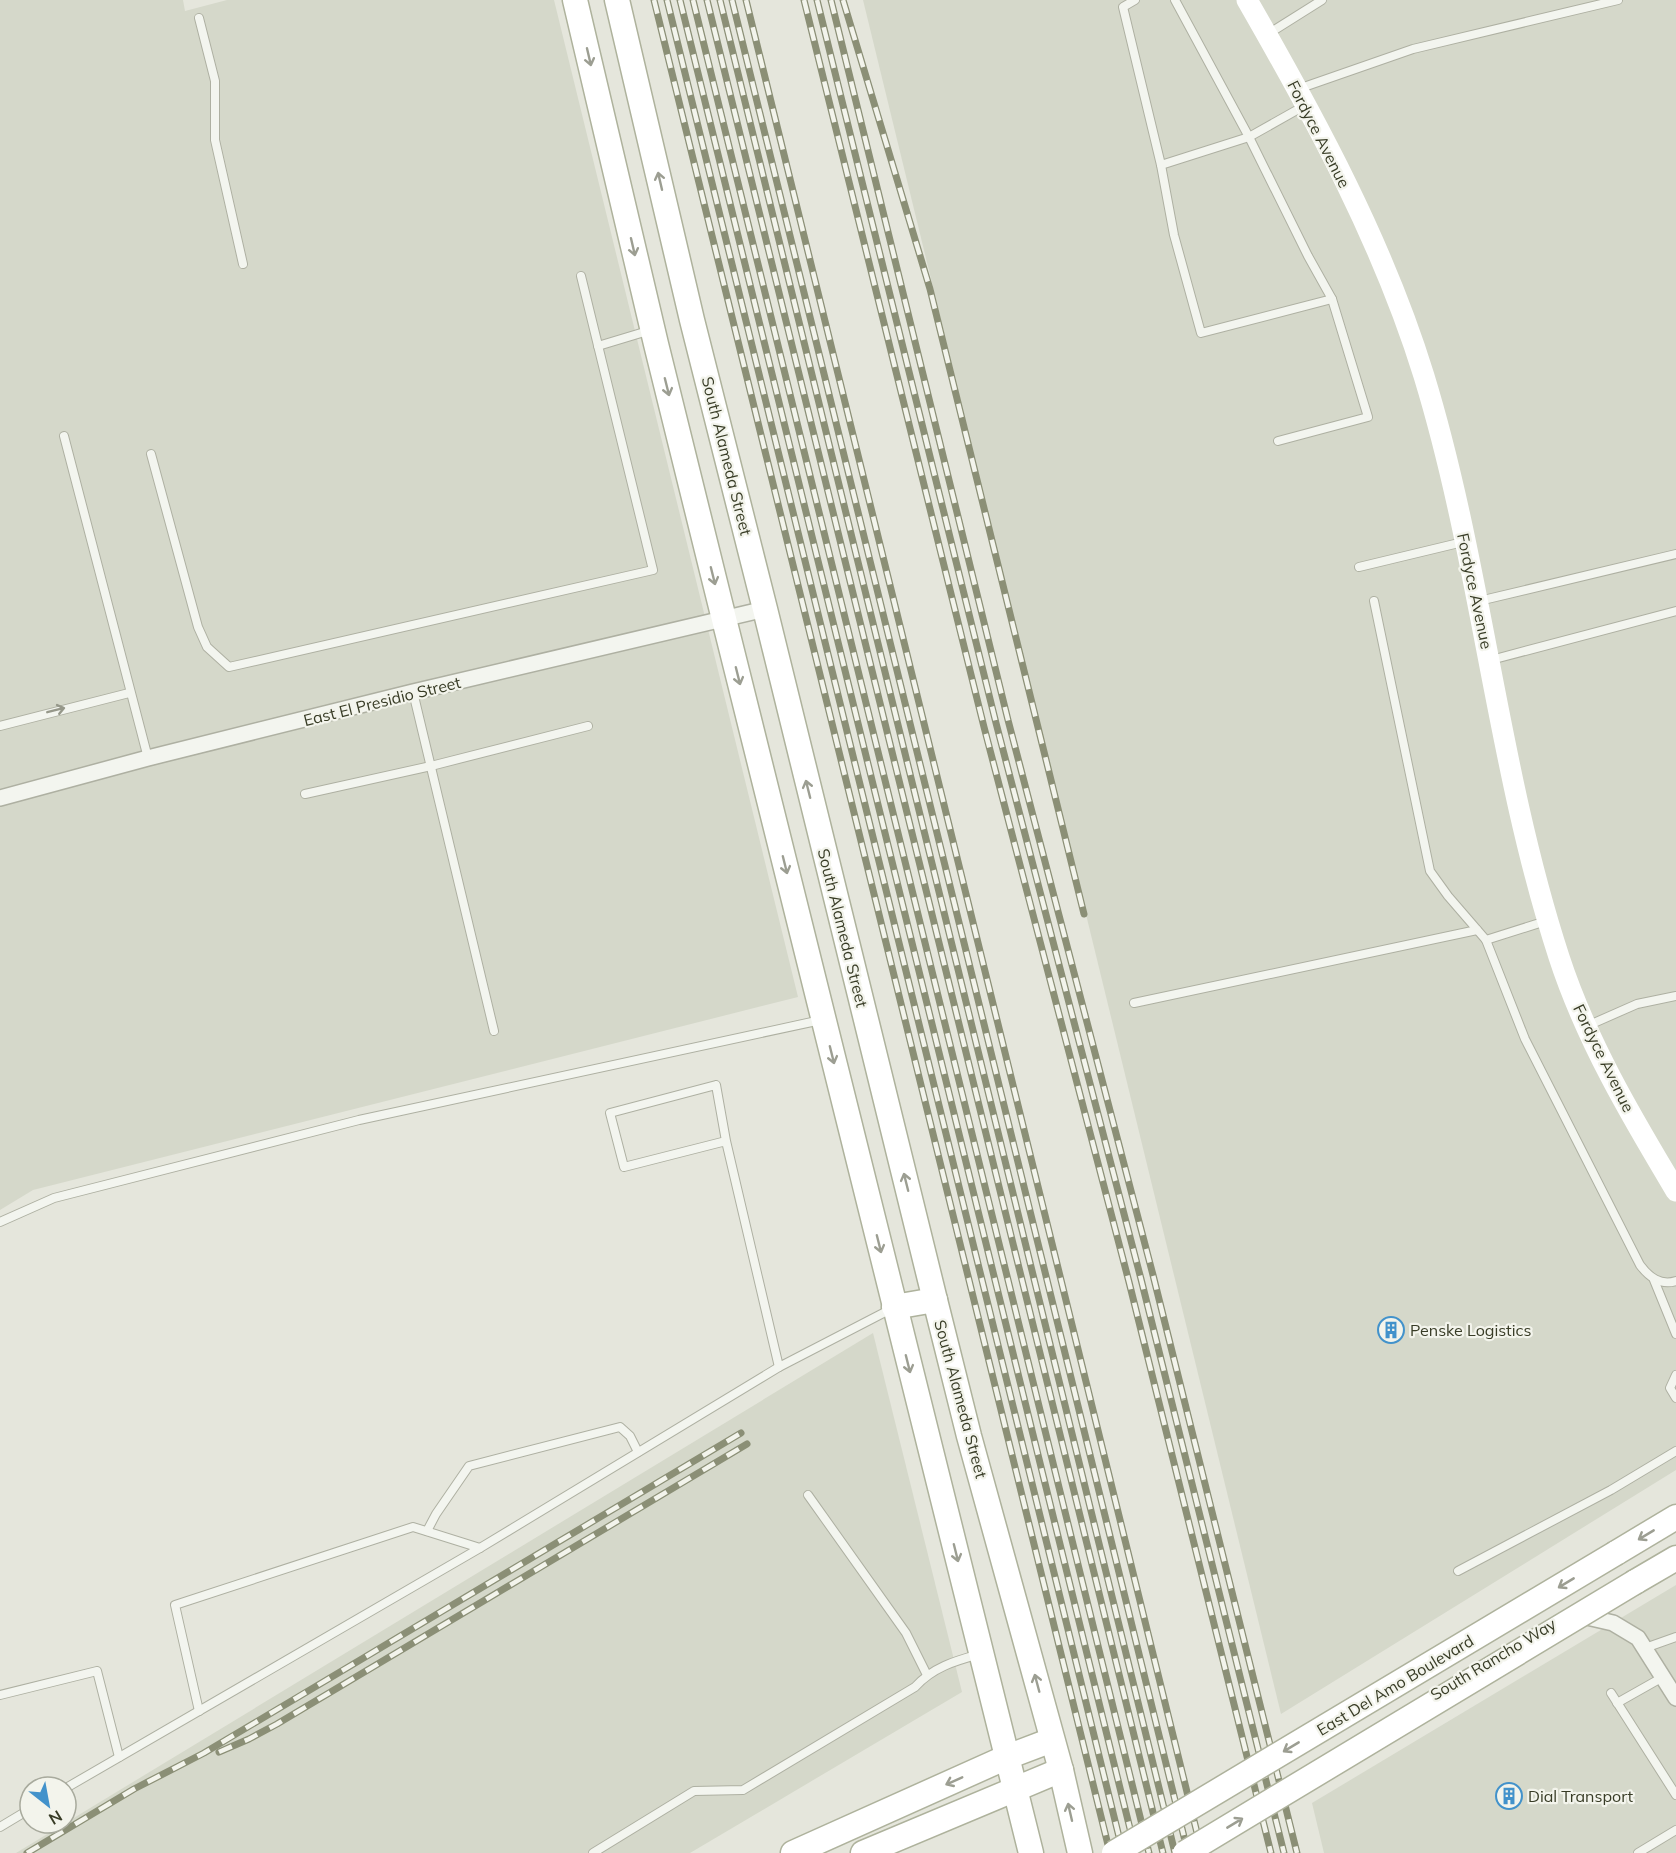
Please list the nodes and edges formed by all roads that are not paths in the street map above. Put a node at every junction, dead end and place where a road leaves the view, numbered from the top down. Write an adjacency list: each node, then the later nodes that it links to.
1 (575, 0): 17 (main road, one-way to 17)
2 (617, 0): 16 (main road, South Alameda Street, one-way to 2)
3 (1135, 0): 12 (lane)
4 (1175, 0): 11 (lane)
5 (1247, 0): 9 (street, Fordyce Avenue)
6 (1322, 0): 9 (lane)
7 (1618, 0): 10 (lane)
8 (199, 18): 13 (lane)
9 (1266, 34): 10 (street, Fordyce Avenue)
10 (1301, 97): 11 (lane); 22 (street, Fordyce Avenue)
11 (1249, 137): 12 (lane); 15 (lane)
12 (1161, 165): 15 (lane)
13 (243, 264)
14 (581, 276): 18 (lane)
15 (1332, 299): 20 (lane)
16 (692, 320): 17 (main road); 27 (main road, South Alameda Street)
17 (653, 330): 18 (lane); 29 (main road, one-way to 29)
18 (598, 346): 21 (lane)
19 (64, 436): 31 (lane)
20 (1278, 441)
21 (151, 454)
22 (1464, 542): 24 (lane); 26 (street, Fordyce Avenue)
23 (1676, 554): 26 (lane)
24 (1359, 567)
25 (1374, 601): 40 (lane)
26 (1477, 601): 30 (street, Fordyce Avenue)
27 (765, 609): 29 (street, East El Presidio Street); 52 (main road, South Alameda Street, one-way to 27)
28 (1676, 611): 30 (lane)
29 (724, 619): 32 (street, East El Presidio Street); 44 (main road, one-way to 44)
30 (1489, 661): 39 (street, Fordyce Avenue)
31 (129, 693): 33 (lane, one-way to 31); 35 (lane)
32 (413, 693): 35 (street, East El Presidio Street); 36 (lane)
33 (0, 726)
34 (588, 726): 36 (lane)
35 (147, 758): 38 (street, East El Presidio Street)
36 (431, 766): 37 (lane); 46 (lane)
37 (305, 794)
38 (0, 798)
39 (1548, 920): 41 (lane); 45 (street, Fordyce Avenue)
40 (1477, 930): 41 (lane); 43 (lane)
41 (1486, 940): 50 (lane)
42 (1676, 996): 45 (lane)
43 (1134, 1003)
44 (823, 1019): 49 (lane); 53 (main road, one-way to 53)
45 (1586, 1027): 48 (street, Fordyce Avenue)
46 (494, 1031)
47 (726, 1141): 47 (lane); 55 (lane)
48 (1676, 1191)
49 (0, 1222)
50 (1653, 1280): 51 (lane); 54 (lane)
51 (1676, 1281)
52 (935, 1300): 53 (main road); 77 (main road, South Alameda Street, one-way to 52)
53 (894, 1307): 55 (lane); 68 (main road, one-way to 68)
54 (1676, 1334)
55 (779, 1367): 59 (lane)
56 (1676, 1375): 57 (lane)
57 (1676, 1398)
58 (1676, 1451): 65 (lane)
59 (638, 1452): 62 (lane); 63 (lane)
60 (808, 1495): 69 (lane)
61 (1676, 1516): 93 (main road, East Del Amo Boulevard, one-way to 93, bridge)
62 (427, 1531): 63 (lane); 75 (lane)
63 (480, 1548): 75 (lane)
64 (1676, 1558): 94 (main road, one-way to 64, bridge)
65 (1458, 1571)
66 (1676, 1637): 67 (lane)
67 (1645, 1648): 70 (street, South Rancho Way); 76 (street, South Rancho Way)
68 (981, 1653): 69 (lane); 79 (main road)
69 (927, 1675): 88 (lane)
70 (1663, 1677): 73 (street, South Rancho Way); 74 (lane)
71 (1611, 1693): 74 (lane)
72 (0, 1695): 78 (lane)
73 (1676, 1698)
74 (1617, 1703): 83 (lane)
75 (199, 1711): 78 (lane)
76 (1385, 1722)
77 (1053, 1740): 79 (main road); 80 (main road, South Alameda Street)
78 (119, 1757): 81 (lane)
79 (1007, 1757): 82 (main road); 89 (main road, one-way to 89)
80 (1061, 1770): 82 (main road); 92 (main road, South Alameda Street, one-way to 80)
81 (78, 1781)
82 (1014, 1788): 90 (main road); 91 (main road)
83 (1676, 1795)
84 (18, 1816): 85 (lane)
85 (0, 1827)
86 (1676, 1830): 87 (lane)
87 (1641, 1852)
88 (593, 1853)
89 (793, 1853)
90 (863, 1853)
91 (1031, 1853)
92 (1080, 1853)
93 (1114, 1853)
94 (1185, 1853)

